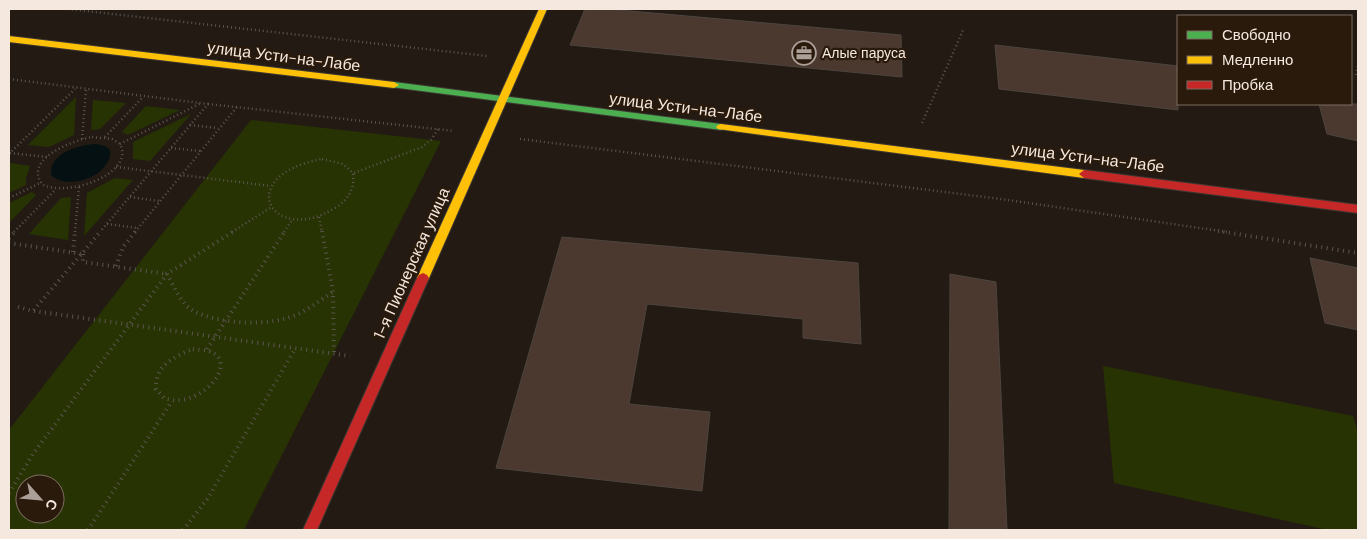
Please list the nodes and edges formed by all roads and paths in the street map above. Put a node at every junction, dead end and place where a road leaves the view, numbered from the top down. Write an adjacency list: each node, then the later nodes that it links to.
1 (68, 9): 5 (path)
2 (543, 9): 5 (street, 1-я Пионерская улица)
3 (964, 28): 25 (path)
4 (9, 39): 12 (street, улица Усти-на-Лабе)
5 (520, 60): 12 (street, 1-я Пионерская улица)
6 (1358, 65): 7 (path)
7 (1356, 75)
8 (9, 79): 9 (path)
9 (76, 88): 10 (path); 26 (path)
10 (86, 90): 11 (path); 21 (path)
11 (143, 96): 13 (path); 20 (path)
12 (501, 100): 19 (street, 1-я Пионерская улица); 25 (street, улица Усти-на-Лабе)
13 (202, 103): 14 (path); 22 (path)
14 (208, 104): 15 (path); 16 (path)
15 (237, 107): 17 (path); 18 (path)
16 (190, 125): 17 (path); 23 (path)
17 (219, 128): 24 (path)
18 (438, 129): 19 (path); 30 (path)
19 (486, 134): 48 (path); 61 (street, 1-я Пионерская улица)
20 (105, 137): 21 (path); 22 (path)
21 (82, 139): 27 (path)
22 (120, 144): 28 (path)
23 (171, 148): 24 (path); 29 (path)
24 (201, 151): 31 (path)
25 (909, 151): 40 (street, улица Усти-на-Лабе)
26 (9, 153): 27 (path)
27 (46, 157): 32 (path)
28 (115, 167): 29 (path); 34 (path)
29 (151, 172): 31 (path); 36 (path)
30 (354, 174): 33 (path); 41 (path)
31 (181, 176): 33 (path); 38 (path)
32 (40, 183): 35 (path); 37 (path)
33 (271, 186): 39 (path)
34 (79, 187): 35 (path); 47 (path)
35 (54, 190): 45 (path)
36 (130, 197): 38 (path); 43 (path)
37 (9, 198)
38 (160, 202): 44 (path)
39 (270, 208): 42 (path); 51 (path)
40 (1358, 209)
41 (319, 217): 42 (path); 52 (path)
42 (292, 220): 55 (path)
43 (107, 224): 44 (path); 49 (path)
44 (138, 228): 50 (path)
45 (9, 238)
46 (9, 243): 47 (path)
47 (74, 252): 49 (path)
48 (1358, 253)
49 (82, 254): 50 (path); 54 (path)
50 (116, 266): 51 (path)
51 (167, 274): 55 (path); 56 (path)
52 (333, 292): 55 (path); 60 (path)
53 (18, 307): 54 (path)
54 (34, 311): 56 (path)
55 (225, 321): 57 (path)
56 (128, 325): 57 (path); 63 (path)
57 (214, 338): 58 (path); 59 (path)
58 (295, 348): 60 (path); 65 (path)
59 (207, 349): 62 (path); 62 (path)
60 (334, 354): 61 (path)
61 (384, 362): 66 (street, 1-я Пионерская улица)
62 (172, 402): 64 (path)
63 (9, 493)
64 (88, 530)
65 (183, 530)
66 (310, 530)

